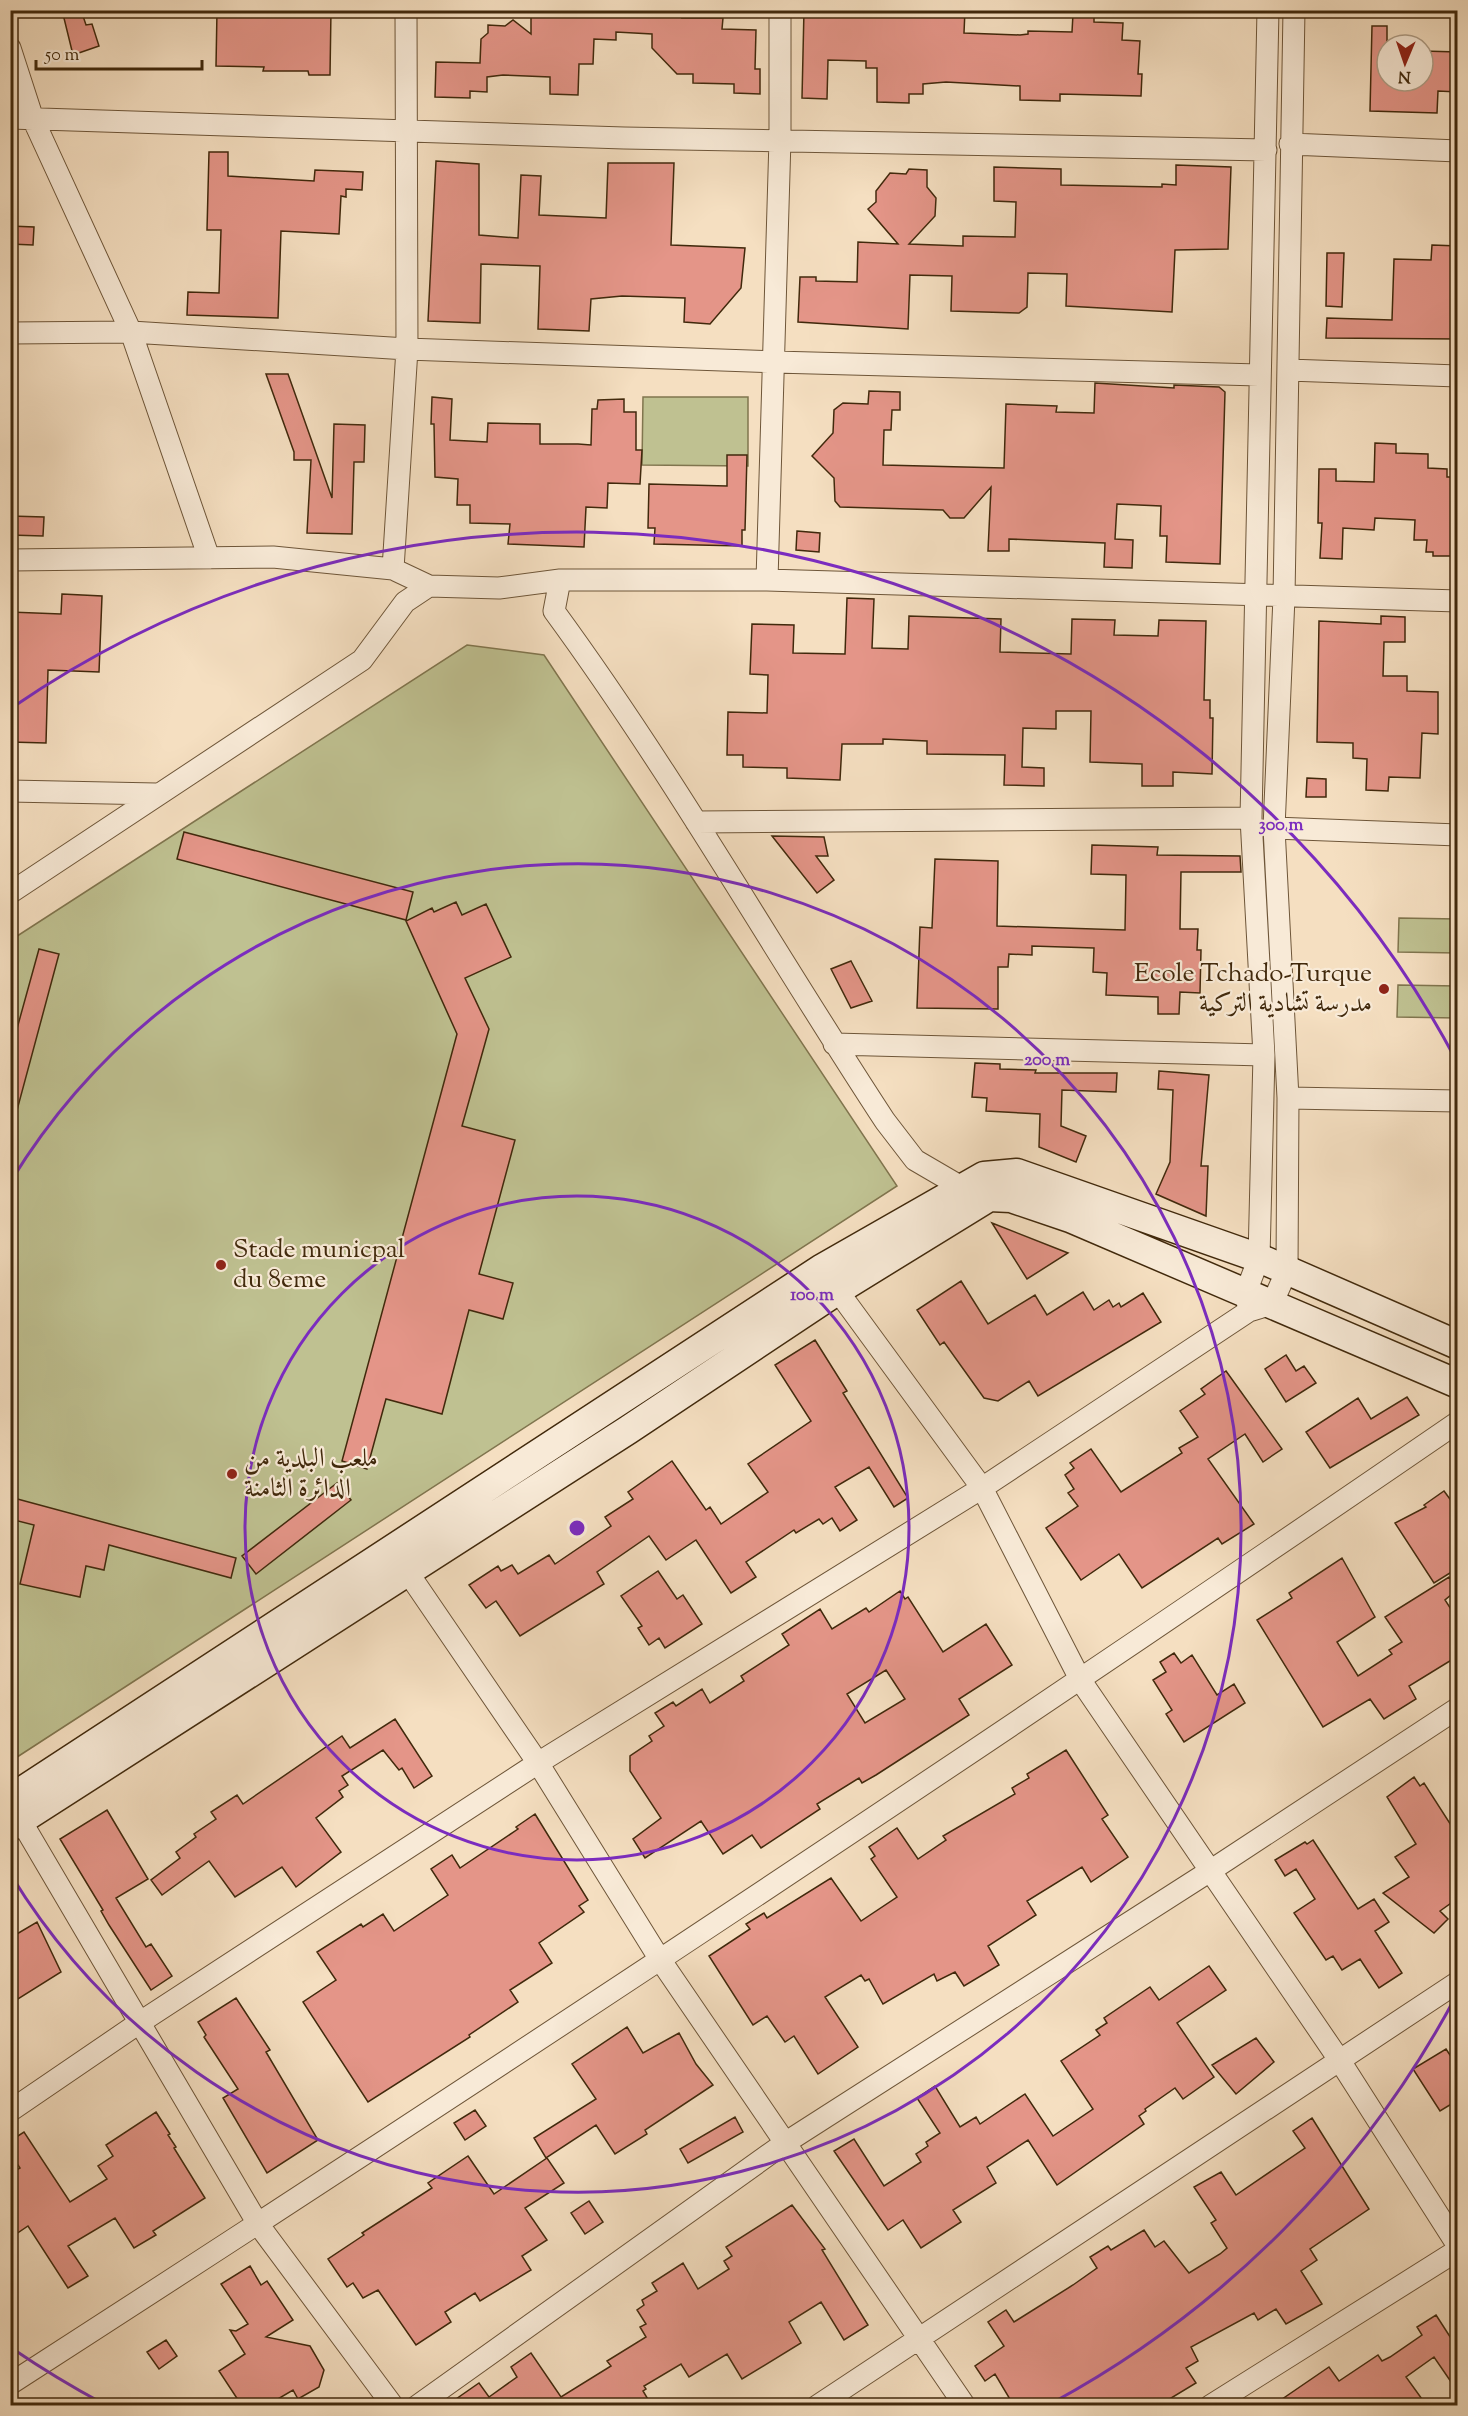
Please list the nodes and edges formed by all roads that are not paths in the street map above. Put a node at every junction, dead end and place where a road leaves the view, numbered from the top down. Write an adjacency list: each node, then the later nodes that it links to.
1 (406, 10): 8 (street)
2 (780, 10): 9 (street)
3 (1268, 10): 11 (street)
4 (1294, 10): 10 (street)
5 (10, 48): 7 (street)
6 (10, 118): 7 (street)
7 (33, 118): 8 (street); 13 (street)
8 (407, 132): 9 (street); 15 (street)
9 (780, 139): 11 (street); 16 (street)
10 (1290, 144): 12 (street); 17 (street)
11 (1266, 150): 18 (street)
12 (1458, 151)
13 (131, 332): 14 (street); 15 (street); 20 (street)
14 (10, 333)
15 (407, 349): 16 (street); 22 (street)
16 (775, 362): 18 (street); 24 (street)
17 (1287, 370): 19 (street); 27 (street)
18 (1259, 375): 26 (street)
19 (1458, 376)
20 (209, 558): 21 (street); 22 (street)
21 (10, 560)
22 (393, 569): 25 (street)
23 (560, 580): 24 (street); 25 (street); 32 (street)
24 (767, 580): 26 (street)
25 (429, 586): 30 (street)
26 (1255, 595): 27 (street); 31 (street)
27 (1284, 597): 28 (street); 33 (street)
28 (1458, 601)
29 (10, 791): 30 (street)
30 (156, 794): 35 (street)
31 (1251, 818): 32 (street); 37 (street)
32 (696, 822): 36 (street)
33 (1274, 828): 34 (street); 38 (street)
34 (1458, 835)
35 (10, 893)
36 (834, 1044): 37 (street); 40 (street)
37 (1264, 1054): 41 (street)
38 (1288, 1098): 39 (street); 42 (street)
39 (1458, 1101)
40 (963, 1188): 41 (street); 43 (street)
41 (1259, 1258): 42 (street); 44 (street)
42 (1287, 1270): 44 (street); 45 (street)
43 (829, 1280): 44 (street); 48 (street); 49 (street)
44 (1255, 1302): 46 (street); 48 (street)
45 (1458, 1345)
46 (1458, 1384)
47 (1458, 1422): 50 (street)
48 (982, 1488): 50 (street); 52 (street)
49 (400, 1561): 52 (street); 53 (street)
50 (1081, 1681): 54 (street); 55 (street)
51 (1458, 1708): 54 (street)
52 (538, 1763): 55 (street); 57 (street)
53 (13, 1813): 57 (street)
54 (1210, 1871): 58 (street); 60 (street)
55 (659, 1958): 60 (street); 61 (street)
56 (1458, 1982): 58 (street)
57 (139, 2023): 59 (street); 61 (street)
58 (1340, 2061): 62 (street); 63 (street)
59 (10, 2111)
60 (785, 2143): 63 (street); 66 (street)
61 (258, 2224): 64 (street); 65 (street)
62 (1458, 2248): 69 (street)
63 (921, 2337): 67 (street); 68 (street)
64 (10, 2384)
65 (393, 2406)
66 (417, 2406)
67 (817, 2406)
68 (965, 2406)
69 (1210, 2406)

